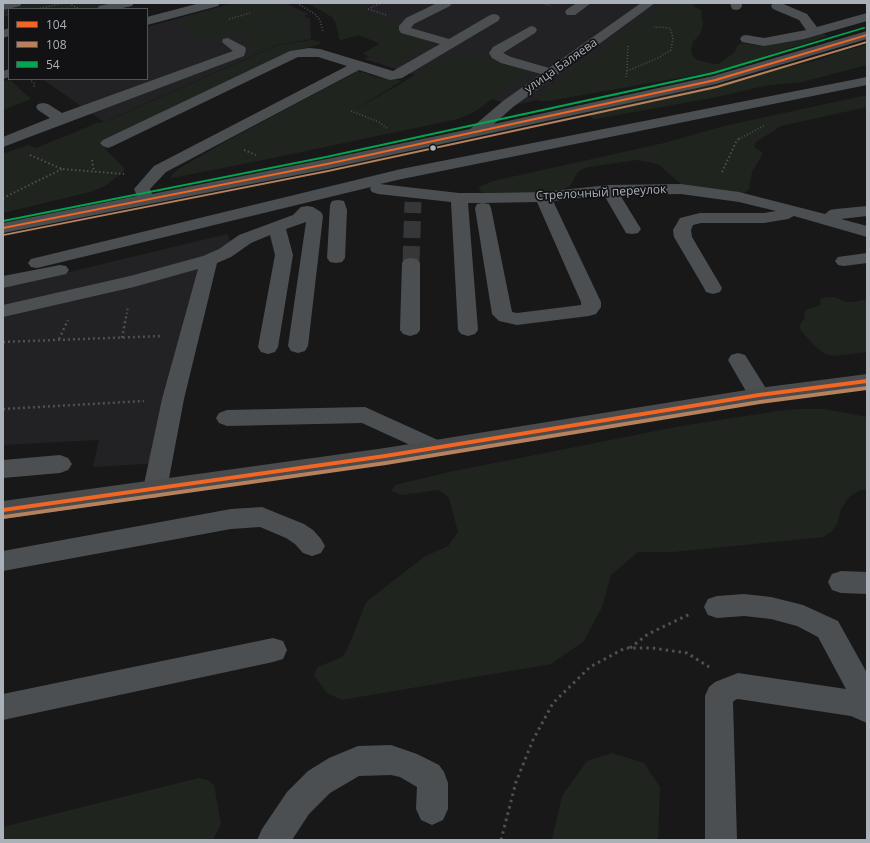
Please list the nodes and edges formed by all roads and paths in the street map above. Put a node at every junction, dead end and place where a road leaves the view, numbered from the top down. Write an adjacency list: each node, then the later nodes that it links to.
1 (16, 3): 10 (street)
2 (64, 3): 12 (path)
3 (128, 3): 13 (street)
4 (214, 3): 18 (street)
5 (297, 3): 20 (path)
6 (381, 3): 14 (path)
7 (446, 3): 27 (street)
8 (585, 3): 15 (street)
9 (649, 3): 30 (street, улица Баляева)
10 (3, 6)
11 (777, 6): 22 (street)
12 (42, 8)
13 (107, 8)
14 (368, 9)
15 (571, 12)
16 (867, 17): 22 (street)
17 (494, 18): 27 (street)
18 (148, 29)
19 (651, 29): 29 (path)
20 (322, 30)
21 (531, 30): 30 (street)
22 (814, 32): 24 (street)
23 (867, 35): 39 (street, улица Баляева)
24 (746, 39)
25 (228, 42): 37 (street)
26 (628, 42): 29 (path)
27 (451, 43): 28 (street)
28 (357, 66): 44 (street); 49 (street)
29 (627, 71): 32 (path)
30 (552, 73): 41 (street, улица Баляева)
31 (31, 80): 34 (path)
32 (626, 80)
33 (867, 81): 45 (street)
34 (34, 82)
35 (43, 107): 37 (street)
36 (351, 111): 40 (path)
37 (62, 119): 42 (street); 43 (street)
38 (766, 124): 52 (path)
39 (502, 126): 41 (street, улица Баляева); 45 (street)
40 (391, 131)
41 (474, 132): 47 (street, улица Баляева)
42 (36, 139)
43 (3, 142)
44 (108, 143)
45 (522, 150): 50 (street)
46 (30, 155): 48 (path)
47 (362, 156): 50 (street); 56 (street, улица Баляева)
48 (62, 169): 49 (path); 54 (path)
49 (154, 174): 56 (street)
50 (377, 184): 55 (street, Стрелочный переулок); 57 (street); 70 (street)
51 (609, 190): 52 (street, Стрелочный переулок); 53 (street, Стрелочный переулок); 65 (street)
52 (715, 193): 59 (street, Стрелочный переулок)
53 (543, 197): 55 (street, Стрелочный переулок); 58 (street)
54 (3, 198)
55 (459, 198): 77 (street)
56 (147, 199): 64 (street, улица Баляева)
57 (338, 204): 60 (street); 67 (street)
58 (531, 210)
59 (793, 210): 62 (street, Стрелочный переулок); 74 (street)
60 (308, 211): 63 (street); 73 (street); 81 (street)
61 (867, 212): 62 (street)
62 (827, 221): 66 (street, Стрелочный переулок)
63 (277, 226): 68 (street); 82 (street)
64 (3, 228)
65 (632, 229)
66 (866, 244): 69 (street)
67 (336, 258)
68 (209, 260): 72 (street); 78 (street)
69 (844, 261)
70 (37, 262)
71 (412, 263): 76 (street)
72 (134, 281): 75 (street); 79 (path)
73 (3, 282)
74 (713, 288)
75 (3, 311)
76 (410, 330)
77 (468, 330)
78 (189, 335): 79 (path); 86 (street)
79 (122, 338): 80 (path)
80 (3, 342)
81 (298, 346)
82 (268, 347)
83 (738, 360): 85 (street)
84 (866, 382): 85 (main road)
85 (759, 395): 89 (main road)
86 (173, 399): 87 (path); 92 (street)
87 (3, 409)
88 (227, 418): 89 (street)
89 (432, 447): 92 (main road)
90 (60, 464): 91 (street)
91 (3, 469)
92 (155, 489): 93 (main road)
93 (3, 510)
94 (312, 546): 95 (street)
95 (3, 561)
96 (841, 582): 97 (street)
97 (867, 584)
98 (718, 607): 99 (path); 102 (street)
99 (630, 648): 101 (path); 106 (path)
100 (273, 650): 103 (street)
101 (738, 686): 102 (street); 107 (street)
102 (862, 704)
103 (3, 707)
104 (432, 809): 105 (street)
105 (273, 840)
106 (501, 840)
107 (721, 840)

